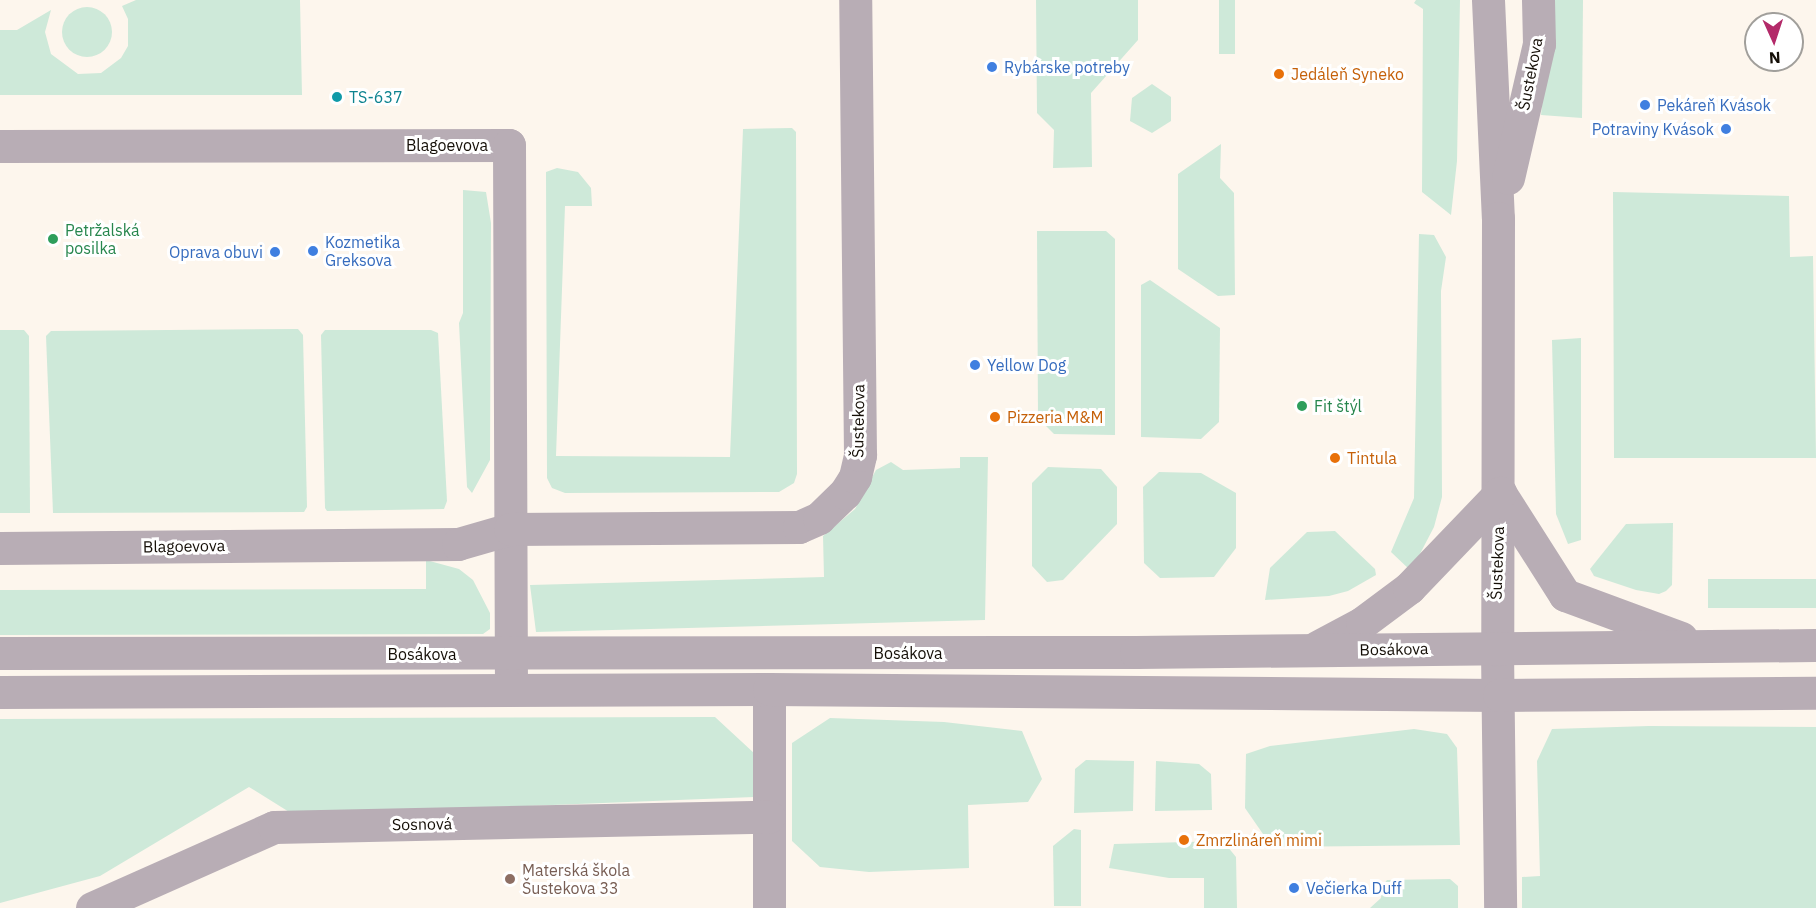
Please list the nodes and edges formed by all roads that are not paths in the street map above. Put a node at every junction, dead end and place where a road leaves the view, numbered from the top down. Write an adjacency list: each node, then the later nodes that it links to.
1 (855, 0): 7 (street, Šustekova)
2 (1488, 0): 5 (street, Šustekova)
3 (1538, 0): 5 (street, Šustekova)
4 (0, 146): 7 (street, Blagoevova)
5 (1498, 218): 6 (street, Šustekova)
6 (1500, 493): 9 (street); 11 (street); 12 (street, Šustekova)
7 (510, 530): 8 (street, Blagoevova); 14 (street, Blagoevova)
8 (0, 548)
9 (1697, 644): 10 (street, Bosákova); 12 (street, Bosákova)
10 (1816, 645)
11 (1311, 650): 12 (street, Bosákova); 14 (street, Bosákova)
12 (1497, 650): 19 (street, Šustekova)
13 (0, 654): 14 (street, Bosákova)
14 (511, 655): 15 (street, Blagoevova)
15 (511, 689): 16 (street); 17 (street)
16 (769, 689): 19 (street); 20 (street)
17 (0, 692)
18 (1816, 693): 19 (street)
19 (1498, 695): 23 (street, Šustekova)
20 (769, 817): 21 (street, Sosnová); 22 (street)
21 (92, 908)
22 (769, 908)
23 (1500, 908)

